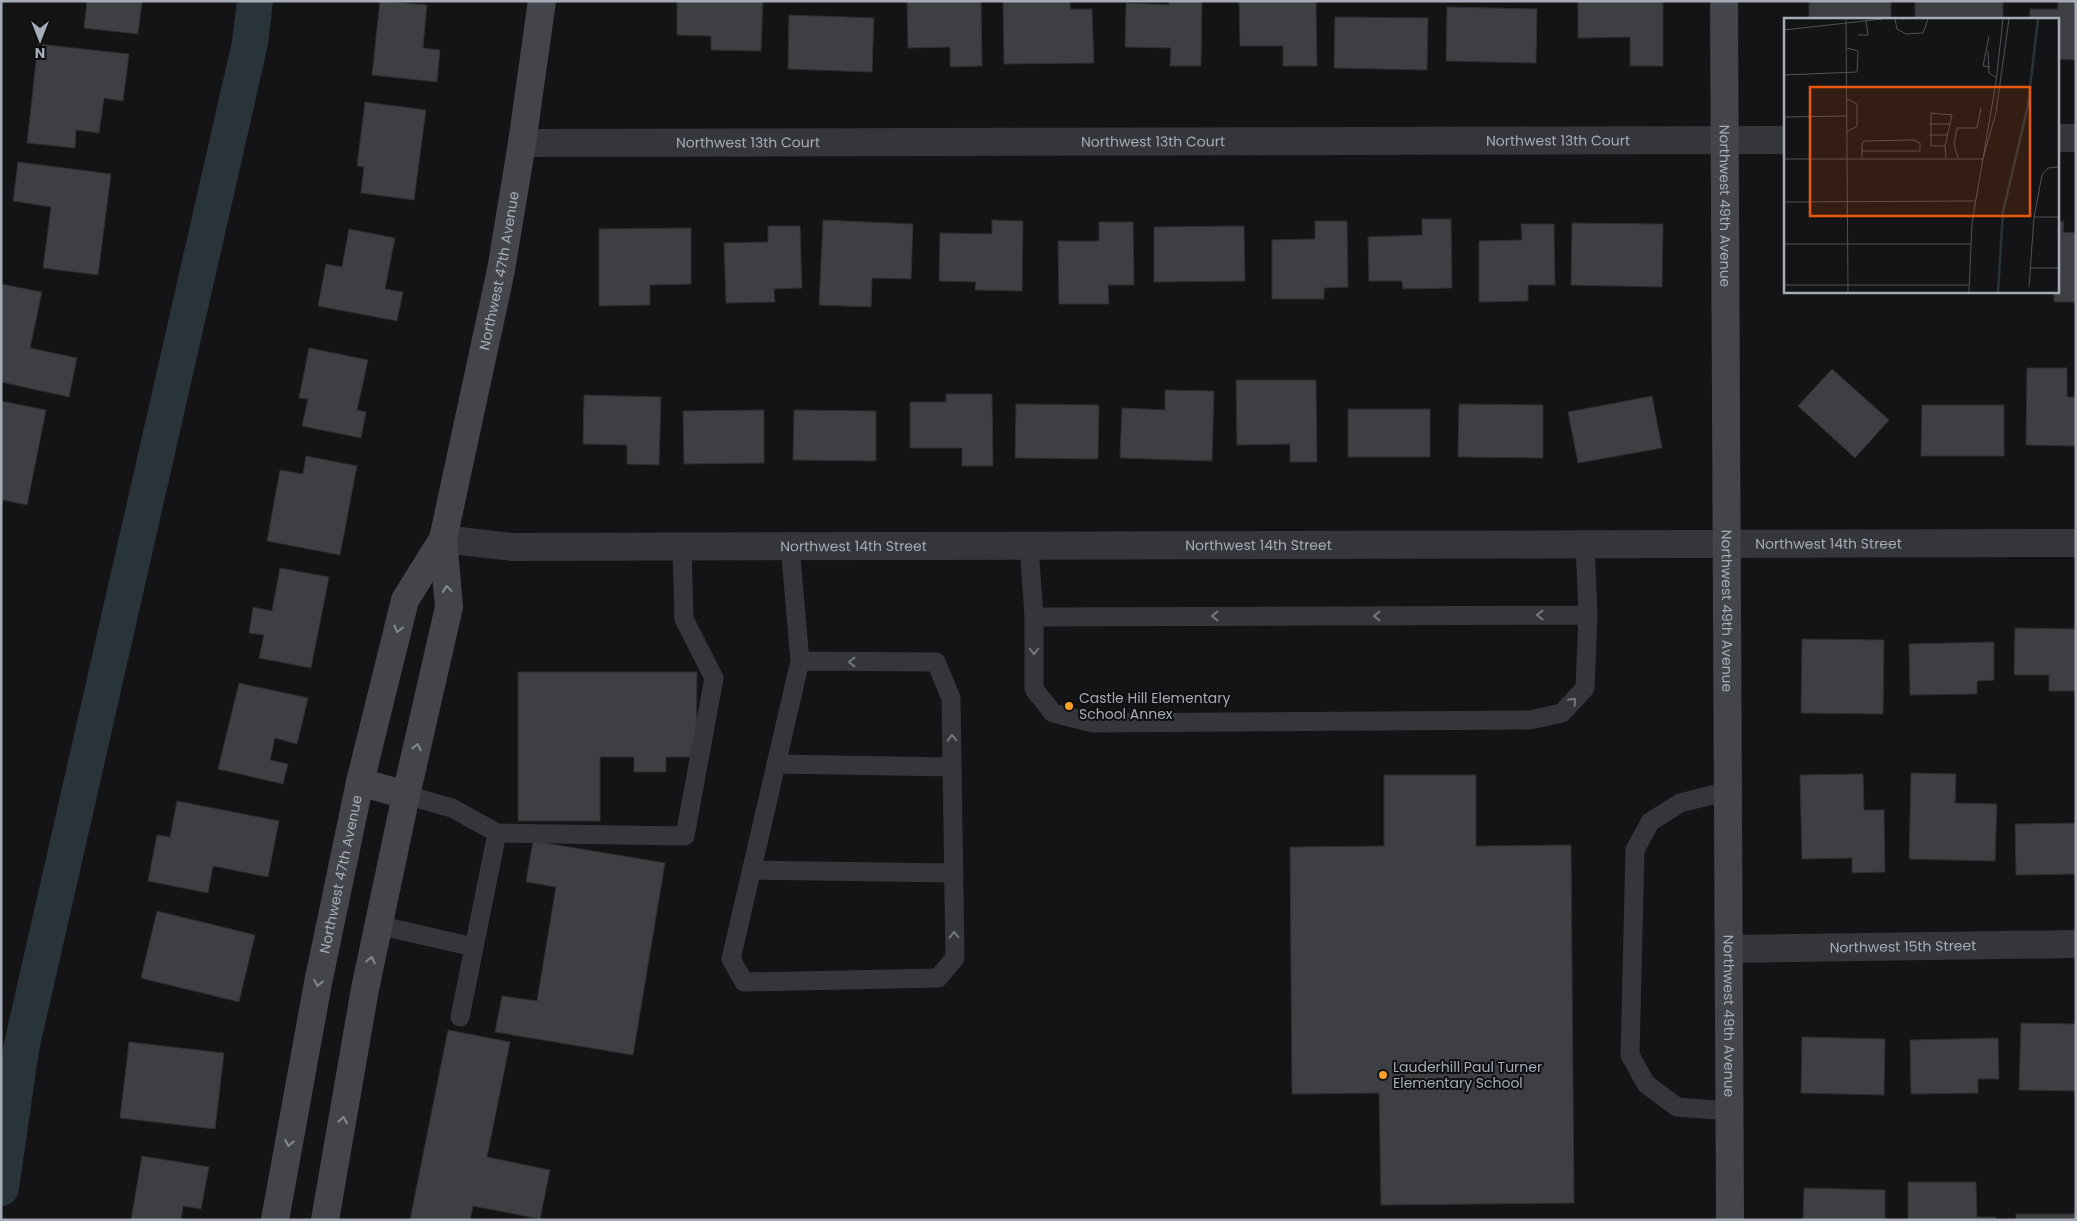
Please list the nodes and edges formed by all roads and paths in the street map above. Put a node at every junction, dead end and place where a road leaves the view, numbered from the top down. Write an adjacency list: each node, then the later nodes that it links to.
1 (542, 1): 7 (street, Northwest 47th Avenue)
2 (1724, 1): 5 (street, Northwest 49th Avenue)
3 (2060, 138): 4 (street)
4 (2076, 138)
5 (1724, 140): 6 (street, Northwest 13th Court); 7 (street, Northwest 13th Court); 10 (street, Northwest 49th Avenue)
6 (1784, 140)
7 (522, 143): 8 (street, Northwest 47th Avenue)
8 (443, 539): 14 (street, Northwest 14th Street); 20 (street, Northwest 47th Avenue, one-way to 20); 22 (street, Northwest 47th Avenue, one-way to 8)
9 (2076, 542): 10 (street, Northwest 14th Street)
10 (1726, 543): 11 (street, Northwest 14th Street); 21 (street, Northwest 49th Avenue)
11 (1585, 544): 13 (street, Northwest 14th Street); 15 (lane)
12 (790, 546): 13 (street, Northwest 14th Street); 14 (street, Northwest 14th Street); 17 (lane)
13 (1029, 546): 16 (lane)
14 (682, 547): 23 (lane)
15 (1588, 615): 16 (lane, one-way to 16); 16 (lane, one-way to 15)
16 (1034, 617)
17 (800, 661): 18 (lane); 19 (lane, one-way to 17)
18 (776, 764): 19 (lane); 24 (lane)
19 (952, 767): 25 (lane)
20 (360, 782): 22 (street); 32 (street, Northwest 47th Avenue, one-way to 32)
21 (1728, 791): 29 (street, Northwest 49th Avenue); 31 (lane)
22 (406, 795): 23 (lane); 26 (street, Northwest 47th Avenue)
23 (497, 833): 28 (lane)
24 (752, 870): 25 (lane); 25 (lane, one-way to 25)
25 (954, 872)
26 (378, 926): 28 (lane); 33 (street, Northwest 47th Avenue, one-way to 26)
27 (2076, 944): 29 (street, Northwest 15th Street)
28 (473, 947): 30 (lane)
29 (1729, 949): 31 (street, Northwest 49th Avenue)
30 (460, 1017)
31 (1730, 1111): 34 (street, Northwest 49th Avenue)
32 (275, 1220)
33 (325, 1220)
34 (1730, 1220)

